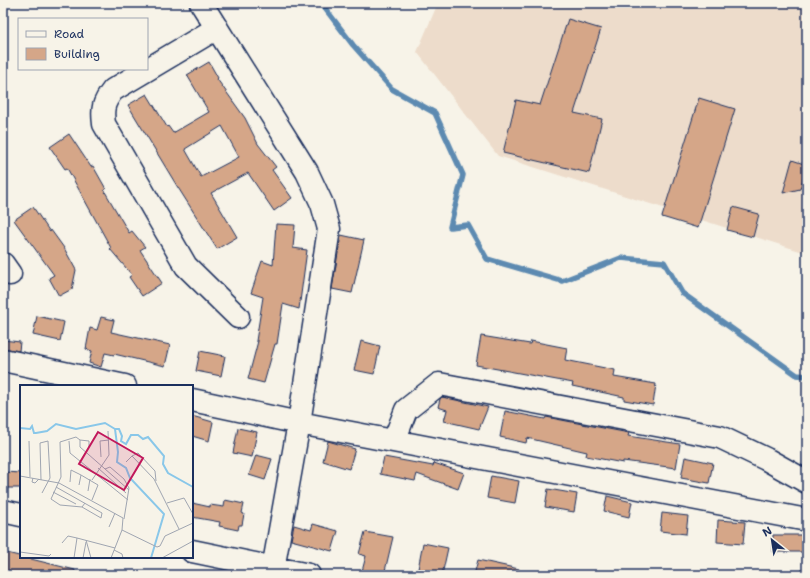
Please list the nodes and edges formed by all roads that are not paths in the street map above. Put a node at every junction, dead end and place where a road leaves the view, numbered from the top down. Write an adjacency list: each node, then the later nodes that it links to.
1 (201, 3): 2 (street)
2 (217, 28): 3 (street); 9 (street)
3 (148, 69)
4 (147, 70): 5 (street)
5 (238, 317)
6 (3, 360): 7 (street)
7 (120, 385)
8 (193, 400): 9 (street)
9 (299, 423): 10 (street); 16 (street)
10 (394, 441): 11 (street); 14 (street)
11 (807, 482)
12 (3, 511): 13 (street)
13 (20, 515)
14 (807, 520)
15 (193, 551): 16 (street)
16 (272, 571): 17 (street)
17 (309, 575)

